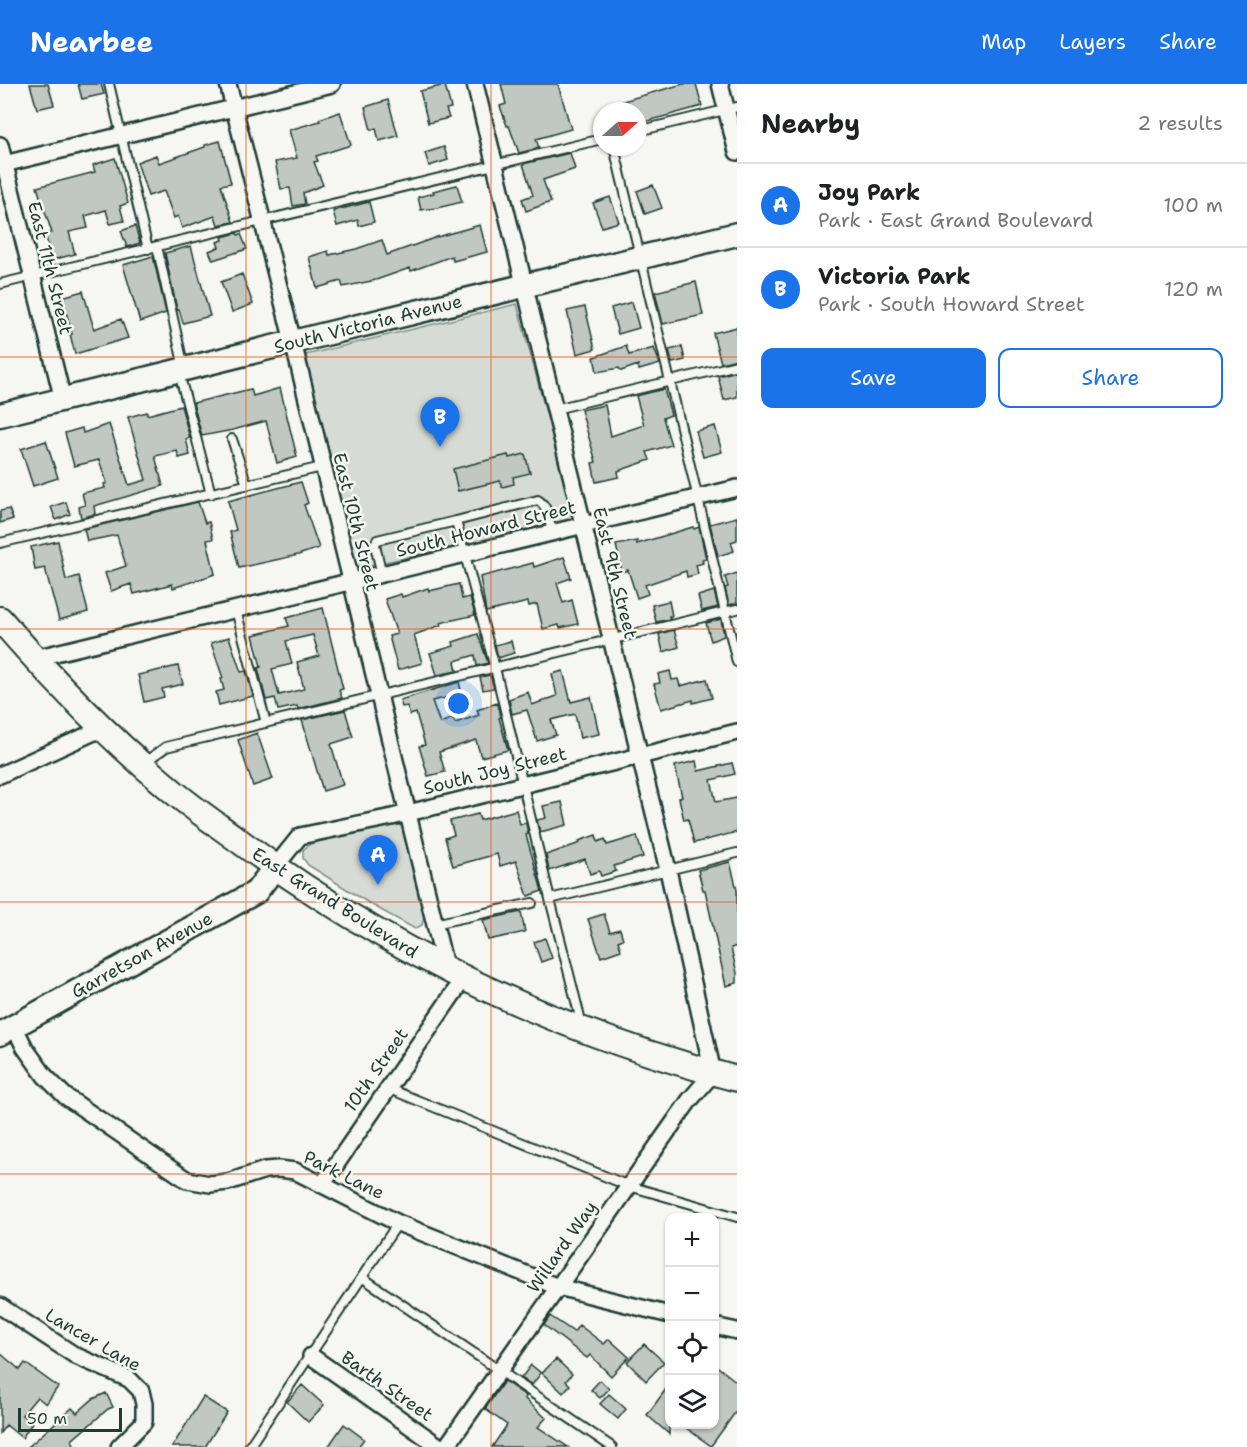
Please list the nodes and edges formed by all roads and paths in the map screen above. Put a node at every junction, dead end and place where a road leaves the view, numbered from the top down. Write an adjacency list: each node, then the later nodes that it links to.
1 (109, 84): 9 (lane)
2 (228, 84): 6 (street, East 10th Street)
3 (332, 84): 6 (street)
4 (475, 84): 15 (street, East 9th Street)
5 (720, 84): 7 (street)
6 (234, 108): 9 (street); 16 (street, East 10th Street)
7 (732, 108): 8 (lane); 12 (street)
8 (647, 129)
9 (121, 136): 14 (street); 19 (lane)
10 (593, 141): 15 (lane)
11 (0, 145): 14 (street, East 11th Street)
12 (737, 152)
13 (616, 156): 20 (lane)
14 (2, 165): 21 (street, East 11th Street)
15 (495, 165): 16 (lane); 23 (street, East 9th Street)
16 (262, 221): 18 (lane); 24 (street, East 10th Street)
17 (737, 234): 20 (street, South Victoria Avenue)
18 (158, 246): 19 (lane); 26 (lane)
19 (148, 249): 21 (lane)
20 (641, 258): 23 (street, South Victoria Avenue); 27 (lane)
21 (32, 277): 22 (lane); 28 (street, East 11th Street)
22 (0, 284)
23 (525, 286): 24 (street, South Victoria Avenue); 29 (street, East 9th Street)
24 (293, 342): 26 (street, South Victoria Avenue); 32 (street, East 10th Street)
25 (737, 365): 27 (lane)
26 (182, 370): 28 (street, South Victoria Avenue); 35 (lane)
27 (670, 381): 29 (lane); 36 (lane)
28 (63, 400): 30 (street, South Victoria Avenue)
29 (555, 409): 38 (street, East 9th Street)
30 (0, 416)
31 (232, 439): 33 (lane)
32 (322, 467): 33 (lane); 43 (street, East 10th Street)
33 (247, 485): 35 (lane)
34 (737, 488): 36 (street, South Howard Street)
35 (211, 494): 40 (lane)
36 (699, 497): 38 (street, South Howard Street); 46 (lane)
37 (456, 521): 39 (lane); 41 (lane); 42 (lane)
38 (584, 525): 39 (street, South Howard Street); 48 (street, East 9th Street)
39 (552, 533): 41 (street, South Howard Street)
40 (0, 543)
41 (466, 554): 42 (street, South Howard Street); 51 (lane)
42 (382, 575): 43 (street, South Howard Street)
43 (350, 582): 45 (street, South Howard Street); 52 (street, East 10th Street)
44 (737, 609): 46 (lane)
45 (237, 610): 49 (street, South Howard Street); 53 (lane)
46 (725, 612): 48 (lane); 50 (lane)
47 (0, 619): 49 (main road, East Grand Boulevard)
48 (612, 640): 51 (lane); 56 (street, East 9th Street)
49 (35, 658): 54 (main road, East Grand Boulevard)
50 (737, 662)
51 (495, 668): 52 (lane); 59 (lane)
52 (378, 695): 53 (lane); 60 (street, East 10th Street)
53 (266, 723): 57 (lane)
54 (103, 728): 57 (main road, East Grand Boulevard); 58 (street)
55 (737, 732): 56 (street, South Joy Street)
56 (640, 756): 59 (street, South Joy Street); 63 (street, East 9th Street)
57 (142, 764): 62 (main road, East Grand Boulevard)
58 (0, 775)
59 (522, 785): 60 (street, South Joy Street); 64 (lane)
60 (407, 813): 62 (street, South Joy Street); 66 (street, East 10th Street)
61 (737, 853): 63 (lane)
62 (275, 867): 67 (main road, East Grand Boulevard); 69 (street, Garretson Avenue)
63 (668, 870): 64 (lane); 70 (street, East 9th Street)
64 (550, 899): 68 (lane)
65 (532, 903): 66 (lane)
66 (434, 924): 67 (street, East 10th Street)
67 (455, 974): 68 (main road, East Grand Boulevard); 72 (street, 10th Street)
68 (584, 1029): 70 (main road, East Grand Boulevard)
69 (7, 1030): 73 (street, Park Lane)
70 (713, 1073): 71 (main road, East Grand Boulevard); 74 (street, Willard Way)
71 (737, 1079)
72 (387, 1088): 73 (street, 10th Street); 74 (lane)
73 (322, 1185): 76 (street, Park Lane)
74 (629, 1186): 75 (lane); 78 (street, Willard Way)
75 (737, 1217)
76 (398, 1223): 77 (lane); 78 (street, Park Lane)
77 (363, 1278): 83 (lane); 84 (lane)
78 (558, 1287): 80 (street, Park Lane); 84 (street, Willard Way)
79 (0, 1306): 85 (street, Lancer Lane)
80 (665, 1313)
81 (719, 1327): 82 (street)
82 (737, 1331)
83 (311, 1356): 86 (lane); 87 (street, Barth Street)
84 (500, 1370): 88 (street, Willard Way); 89 (lane)
85 (120, 1447)
86 (249, 1447)
87 (440, 1447)
88 (446, 1447)
89 (612, 1447)

